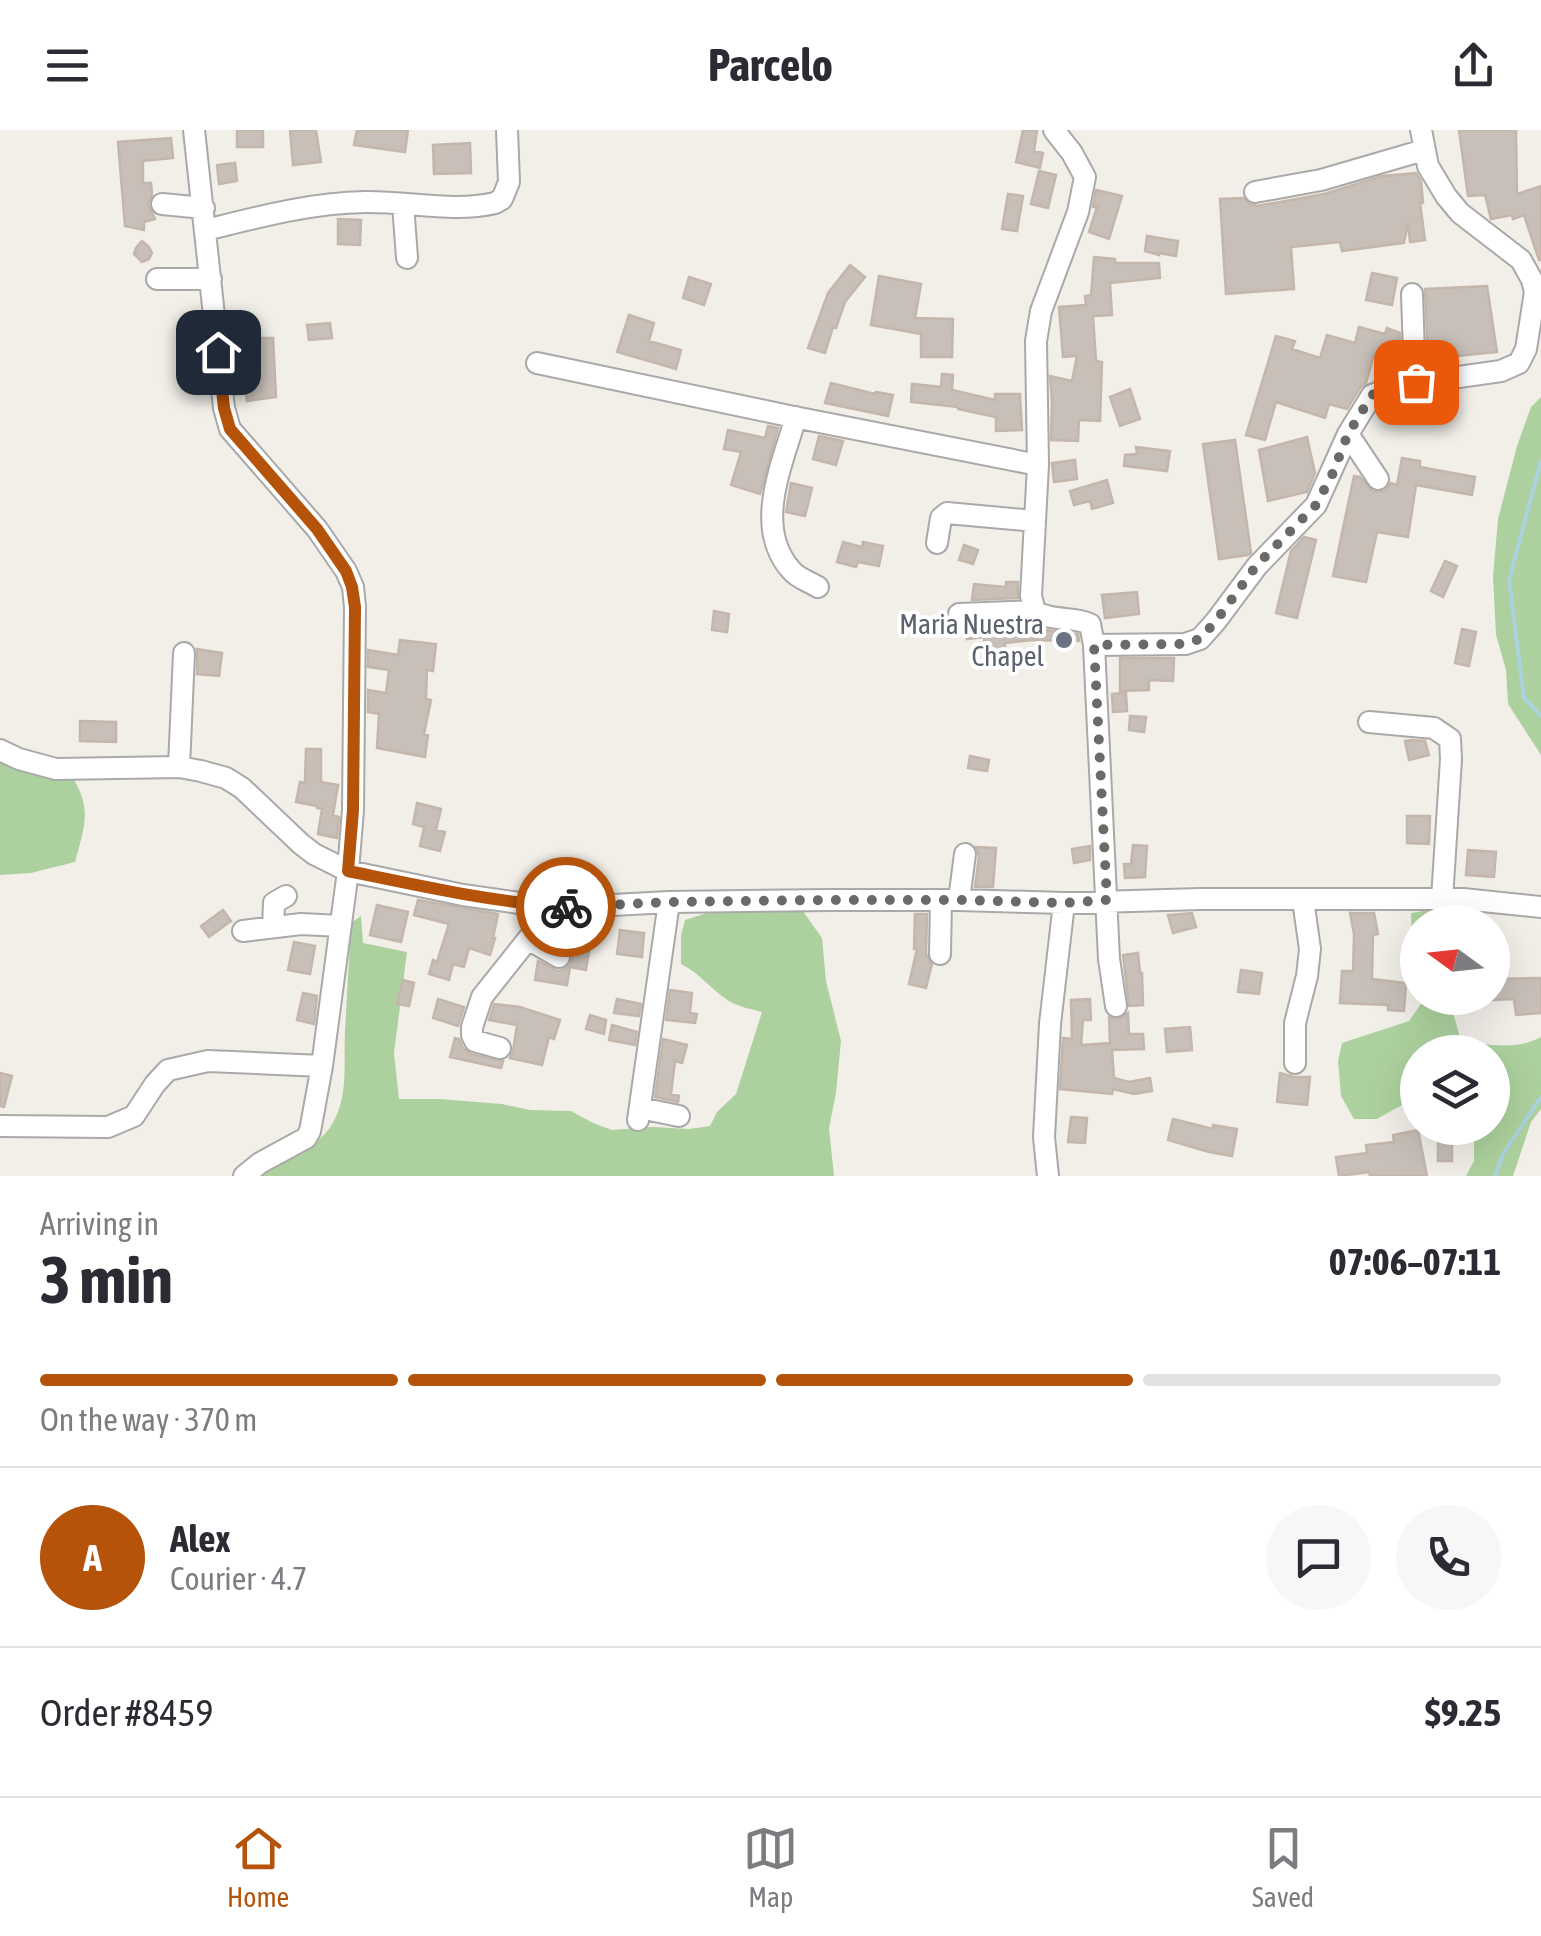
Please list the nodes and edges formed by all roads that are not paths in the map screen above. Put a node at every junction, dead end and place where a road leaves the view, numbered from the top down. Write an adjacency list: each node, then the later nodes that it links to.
1 (194, 130): 8 (street)
2 (508, 130): 7 (street)
3 (1054, 130): 20 (street)
4 (1423, 140): 5 (street); 15 (street)
5 (1256, 192)
6 (162, 204): 8 (street)
7 (403, 204): 8 (street); 9 (street)
8 (205, 219): 11 (street)
9 (407, 258)
10 (157, 279): 11 (street)
11 (211, 279): 16 (street)
12 (1412, 294): 15 (street)
13 (243, 360): 16 (street)
14 (537, 363): 18 (street)
15 (1416, 382): 19 (street)
16 (223, 398): 17 (street); 33 (street)
17 (247, 405)
18 (796, 418): 20 (street); 24 (street)
19 (1348, 434): 21 (street); 27 (street)
20 (1038, 465): 22 (street)
21 (1378, 479)
22 (1035, 521): 23 (street); 25 (street)
23 (938, 543)
24 (818, 588)
25 (1035, 612): 26 (street); 27 (street)
26 (959, 614)
27 (1094, 645): 37 (street)
28 (184, 653): 31 (street)
29 (1368, 722): 35 (street)
30 (0, 750): 31 (street)
31 (179, 767): 33 (street)
32 (965, 854): 36 (street)
33 (348, 871): 41 (street); 43 (street)
34 (286, 896): 44 (street)
35 (1442, 899): 38 (street); 42 (street)
36 (950, 900): 39 (street); 40 (street); 47 (street)
37 (1107, 900): 38 (street); 40 (street); 49 (street)
38 (1302, 900): 51 (street)
39 (669, 902): 41 (street); 53 (street)
40 (1064, 903): 56 (street)
41 (550, 906): 46 (street)
42 (1541, 907)
43 (341, 926): 44 (street); 52 (street)
44 (273, 927): 45 (street)
45 (243, 931)
46 (528, 939): 48 (street); 50 (street)
47 (940, 954)
48 (559, 957)
49 (1116, 1006)
50 (500, 1048)
51 (1296, 1063)
52 (322, 1066): 54 (street); 55 (street)
53 (679, 1116)
54 (0, 1126)
55 (244, 1176)
56 (1048, 1176): 57 (street)
57 (1056, 1176)

